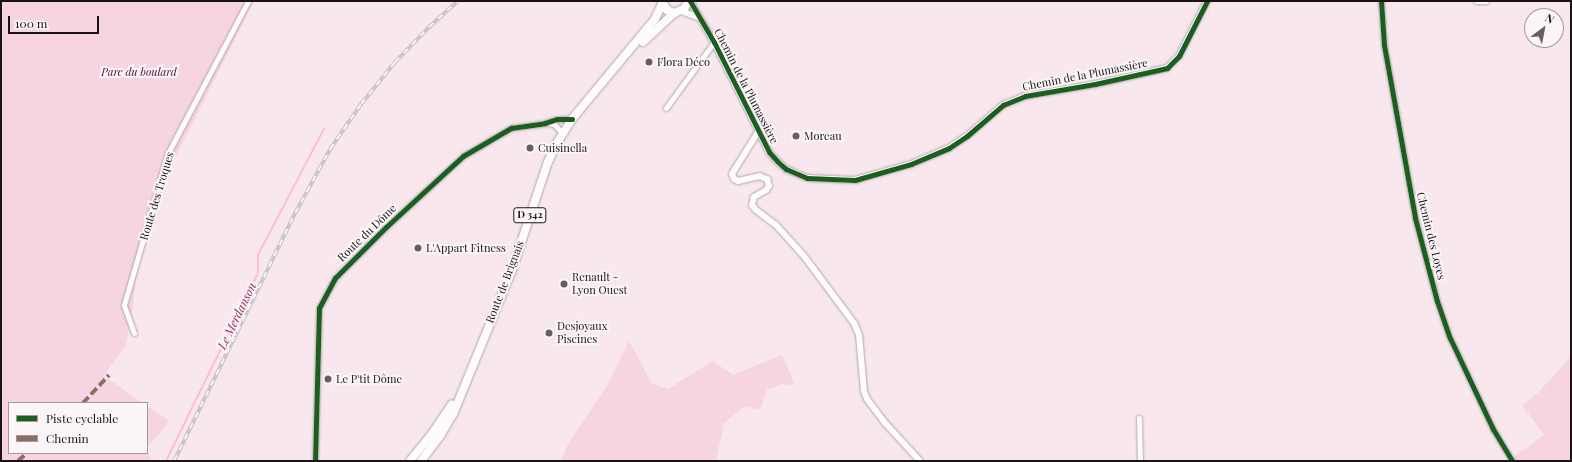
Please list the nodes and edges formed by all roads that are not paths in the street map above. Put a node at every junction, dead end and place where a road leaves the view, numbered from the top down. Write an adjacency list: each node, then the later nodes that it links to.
1 (248, 1): 17 (street, Route des Troques)
2 (689, 1): 8 (main road, Route de Brignais); 9 (street, Chemin de la Plumassière)
3 (1207, 1): 15 (street, Chemin de la Plumassière)
4 (1381, 1): 25 (street, Chemin des Loyes)
5 (1477, 1): 6 (street)
6 (1486, 1)
7 (662, 2): 8 (main road); 11 (main road, Route de Brignais / D 342)
8 (677, 12): 9 (street); 11 (main road, Route de Brignais / D 342)
9 (700, 18): 10 (street, Chemin de la Plumassière)
10 (714, 42): 12 (street); 15 (street, Chemin de la Plumassière)
11 (624, 59): 13 (main road, Route de Brignais / D 342)
12 (666, 108)
13 (572, 119): 14 (street, Route du Dôme); 16 (main road, Route de Brignais / D 342)
14 (545, 123): 16 (street); 20 (street, Route du Dôme)
15 (758, 132): 23 (street)
16 (563, 134): 18 (main road, Route de Brignais / D 342)
17 (134, 333)
18 (463, 387): 21 (main road, Route de Brignais / D 342); 22 (main road, Route de Brignais / D 342)
19 (1139, 418): 24 (street)
20 (315, 461)
21 (410, 461)
22 (421, 461)
23 (920, 461)
24 (1140, 461)
25 (1512, 461)

